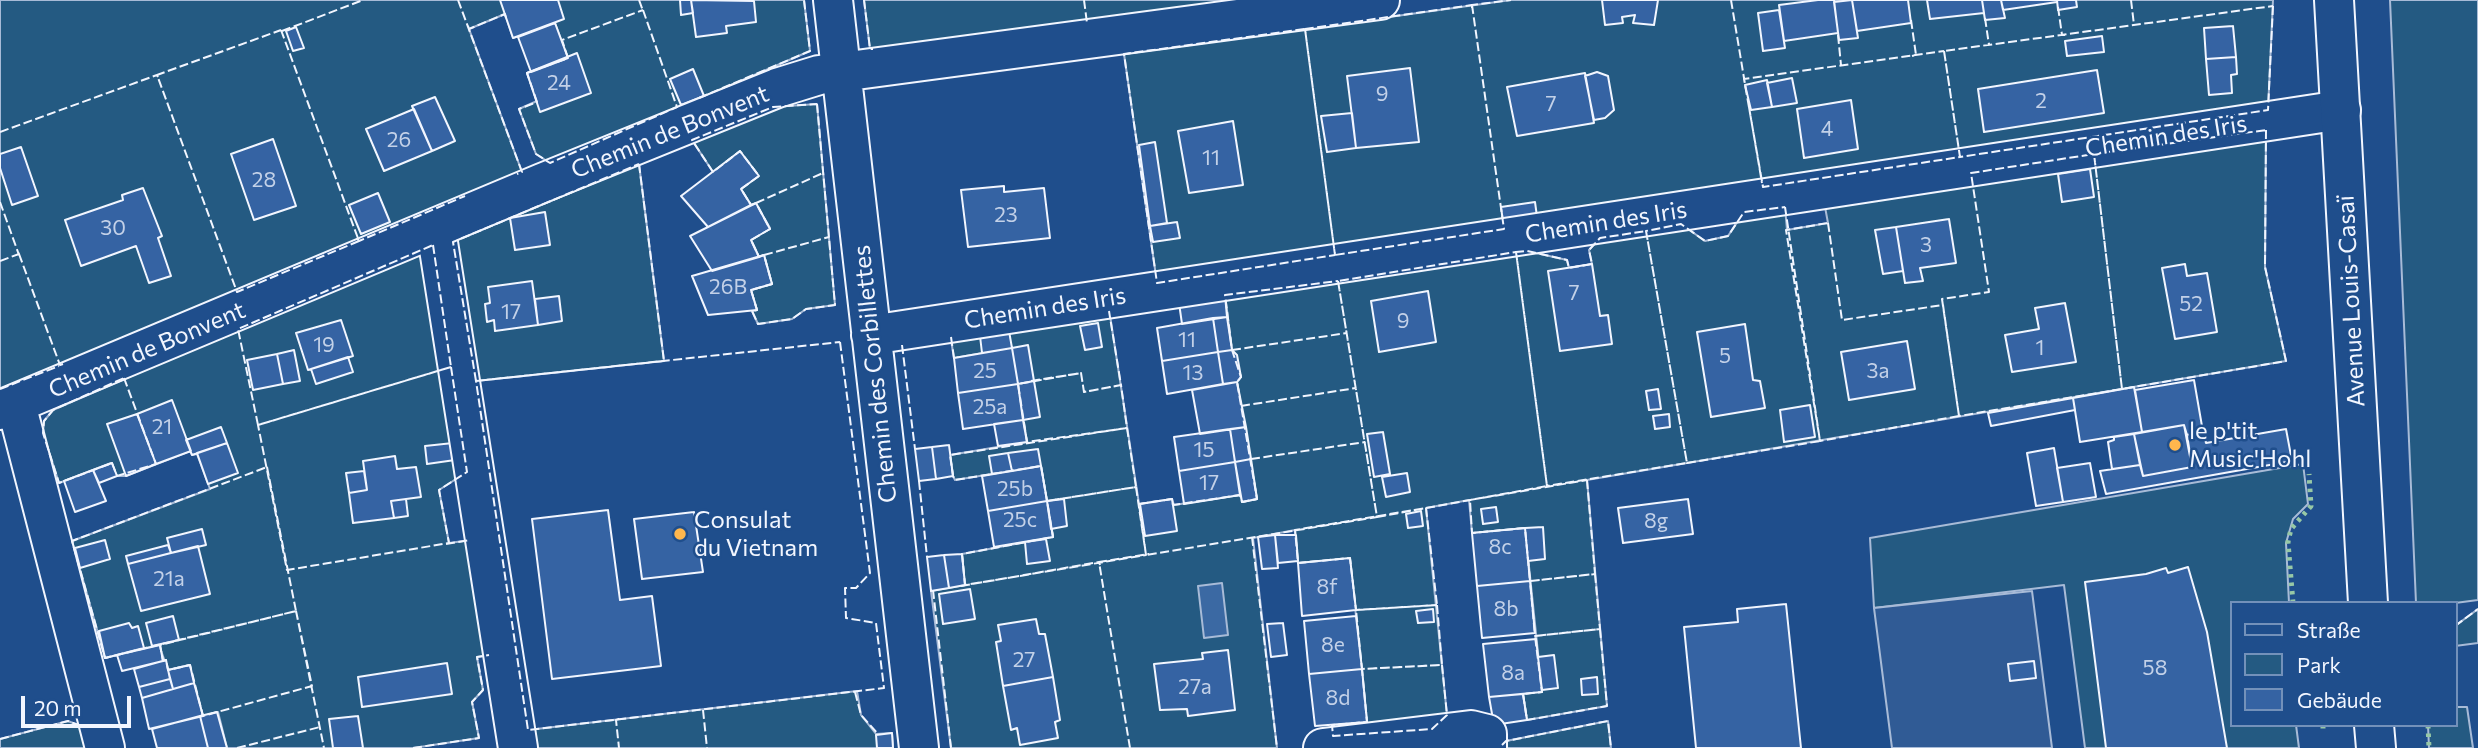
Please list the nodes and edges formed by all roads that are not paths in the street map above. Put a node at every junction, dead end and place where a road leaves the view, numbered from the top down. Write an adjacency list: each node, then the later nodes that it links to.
1 (833, 0): 4 (street, Chemin des Corbillettes)
2 (1380, 0): 4 (street, Chemin de Bonvent)
3 (2334, 0): 5 (street, Avenue Louis-Casaï)
4 (842, 71): 6 (street, Chemin de Bonvent); 7 (street, Chemin des Corbillettes)
5 (2341, 110): 7 (street, Chemin des Iris); 9 (street, Avenue Louis-Casaï)
6 (436, 230): 8 (street, Chemin de Bonvent); 12 (street)
7 (871, 335): 13 (street, Chemin des Corbillettes)
8 (8, 407): 11 (street)
9 (2368, 601)
10 (2374, 727): 16 (street)
11 (106, 748)
12 (517, 748)
13 (919, 748)
14 (1323, 748): 15 (street)
15 (1487, 748)
16 (2376, 748)

